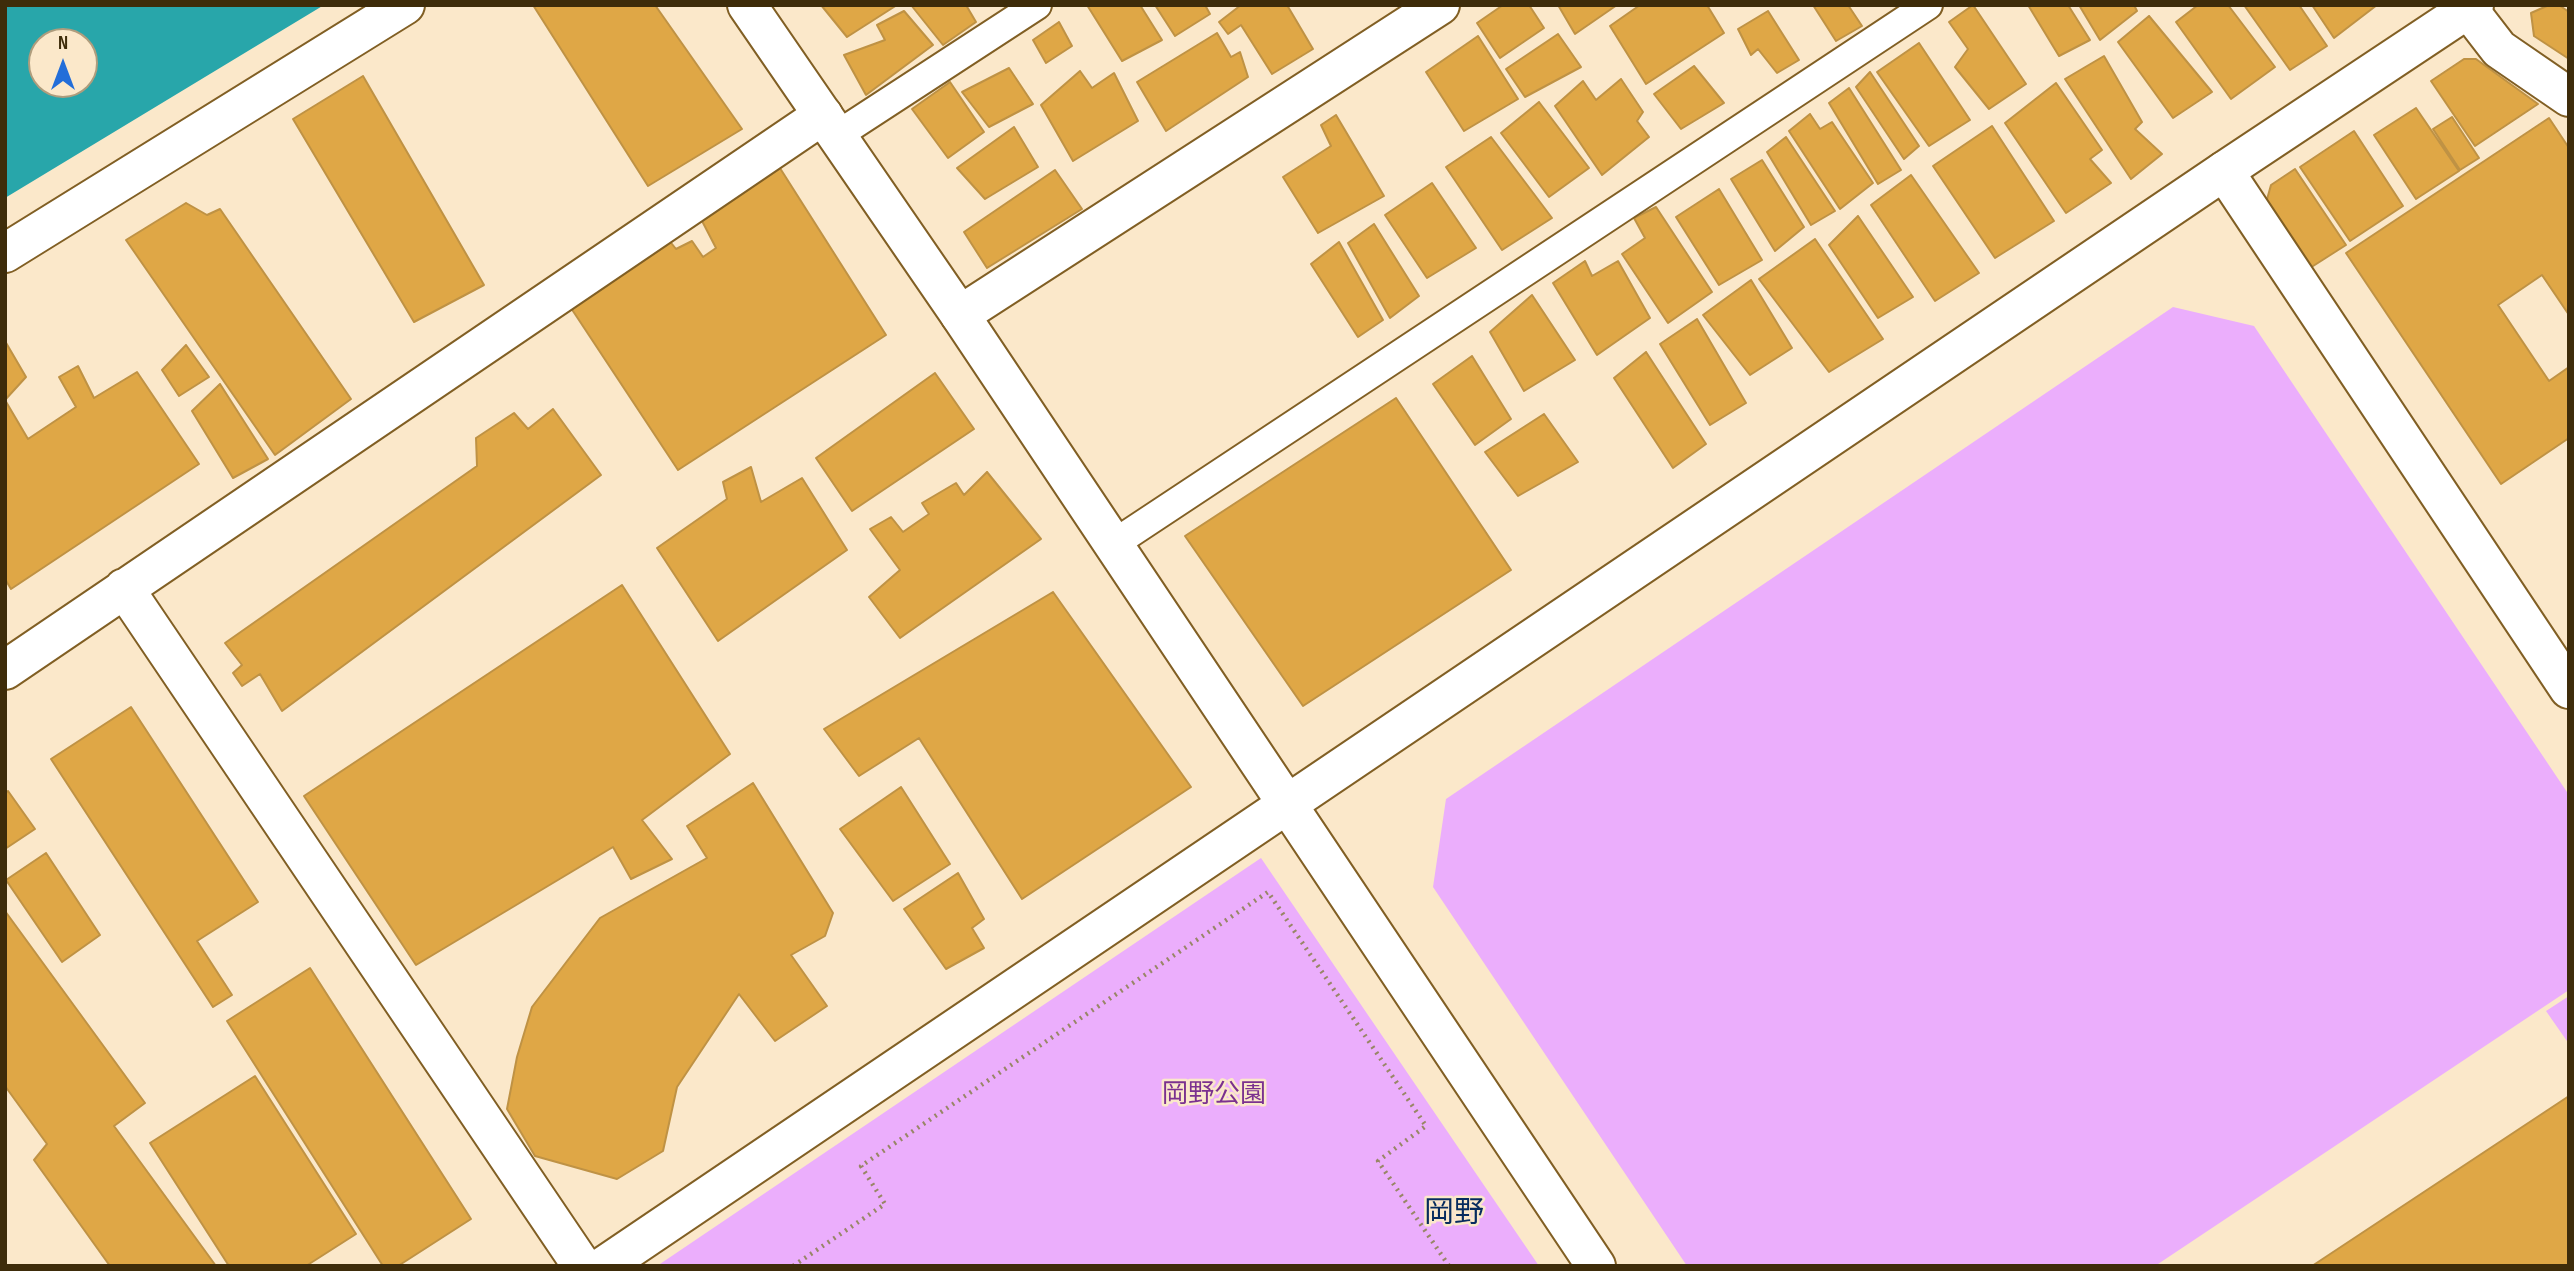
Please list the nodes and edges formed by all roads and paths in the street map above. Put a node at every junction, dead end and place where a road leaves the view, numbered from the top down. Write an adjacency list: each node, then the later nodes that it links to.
1 (405, 5): 10 (street)
2 (747, 5): 8 (street)
3 (1037, 5): 8 (lane)
4 (1440, 5): 11 (street)
5 (1928, 5): 12 (lane)
6 (2470, 6): 7 (street); 9 (street)
7 (2569, 97)
8 (829, 126): 11 (street); 13 (street)
9 (2224, 171): 15 (street); 16 (street)
10 (5, 253)
11 (960, 315): 12 (street)
12 (1112, 545): 16 (street)
13 (124, 588): 14 (street); 17 (street)
14 (9, 660)
15 (2569, 689)
16 (1287, 805): 18 (street); 21 (street)
17 (582, 1266)
18 (604, 1266)
19 (793, 1266): 20 (path)
20 (1449, 1266)
21 (1595, 1266)

